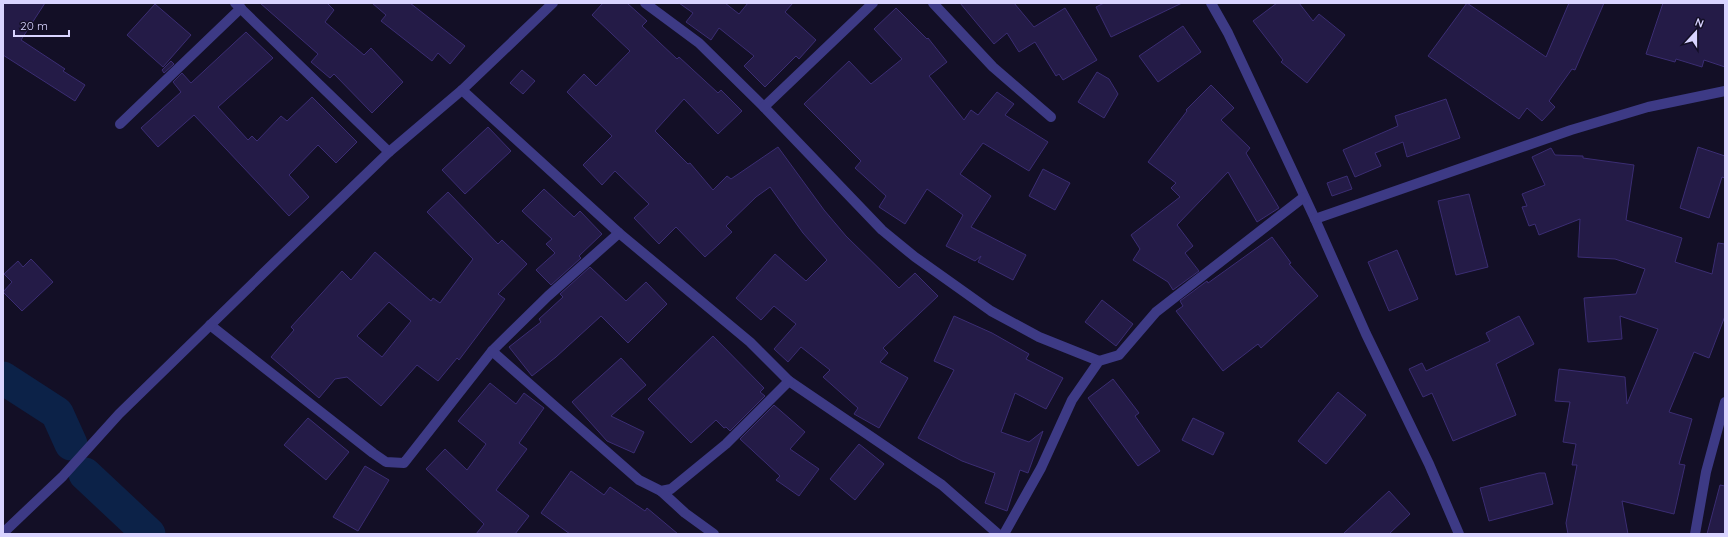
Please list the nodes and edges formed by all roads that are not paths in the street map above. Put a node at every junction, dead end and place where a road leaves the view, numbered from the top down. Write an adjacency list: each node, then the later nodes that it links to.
1 (553, 3): 7 (street)
2 (645, 3): 9 (street)
3 (873, 3): 9 (street)
4 (933, 3): 10 (street)
5 (1212, 3): 13 (street)
6 (238, 6): 11 (street); 12 (street)
7 (462, 90): 12 (street); 15 (street)
8 (1725, 91): 14 (street)
9 (764, 107): 18 (street)
10 (1051, 117)
11 (120, 124)
12 (389, 152): 16 (street)
13 (1304, 197): 14 (street); 18 (street)
14 (1315, 219): 26 (street)
15 (619, 233): 17 (street); 19 (street)
16 (210, 324): 17 (street); 22 (street)
17 (492, 351): 21 (street)
18 (1099, 361): 25 (street)
19 (789, 381): 21 (street); 24 (street)
20 (1725, 402): 27 (street)
21 (661, 491): 23 (street)
22 (3, 533)
23 (714, 534)
24 (998, 534)
25 (1004, 534)
26 (1459, 534)
27 (1695, 534)

